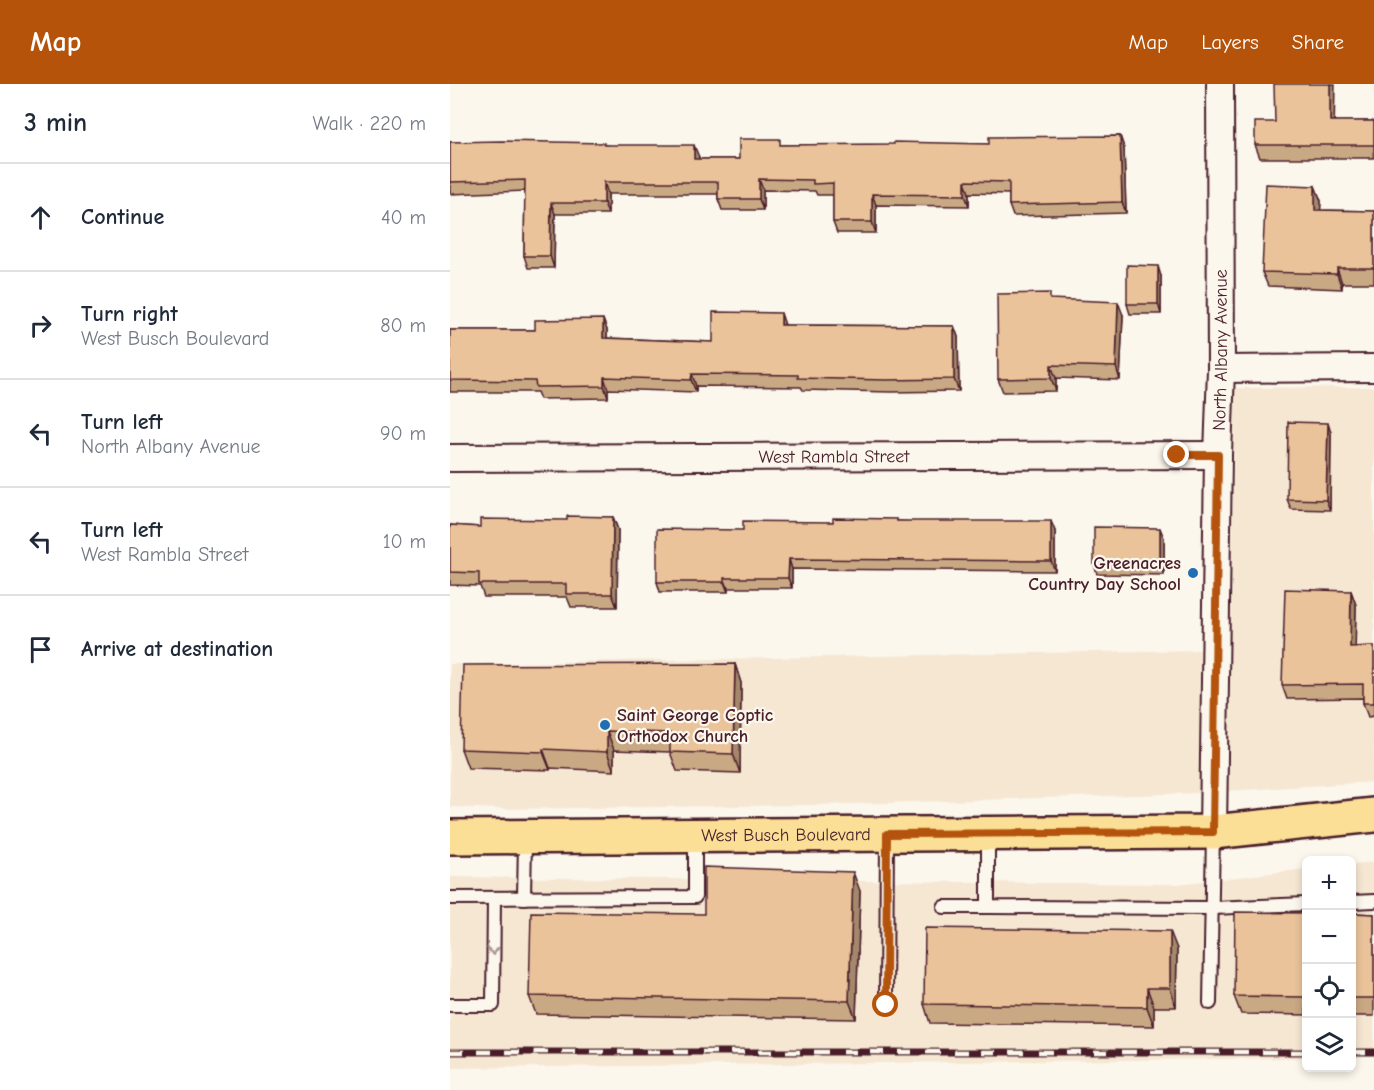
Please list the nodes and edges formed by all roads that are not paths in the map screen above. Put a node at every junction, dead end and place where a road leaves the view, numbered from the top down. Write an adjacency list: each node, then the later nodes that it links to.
1 (1220, 84): 3 (street, North Albany Avenue)
2 (1374, 368): 3 (street)
3 (1221, 369): 4 (street, North Albany Avenue)
4 (1218, 455): 5 (street, West Rambla Street); 7 (street, North Albany Avenue)
5 (450, 458)
6 (1374, 815): 7 (main road, West Busch Boulevard)
7 (1213, 832): 8 (main road, West Busch Boulevard); 21 (lane)
8 (988, 833): 9 (main road, West Busch Boulevard); 20 (lane)
9 (887, 834): 10 (main road, West Busch Boulevard); 24 (lane)
10 (695, 835): 11 (main road, West Busch Boulevard); 15 (lane)
11 (525, 836): 12 (main road, West Busch Boulevard); 15 (lane)
12 (450, 837)
13 (450, 898): 14 (lane)
14 (494, 898): 15 (lane); 23 (lane, one-way to 23)
15 (524, 898)
16 (1374, 901): 17 (lane)
17 (1356, 902)
18 (1302, 904): 21 (lane)
19 (944, 907): 20 (lane)
20 (988, 907): 21 (lane)
21 (1212, 908): 22 (lane)
22 (1210, 1003)
23 (450, 1005)
24 (886, 1005)

